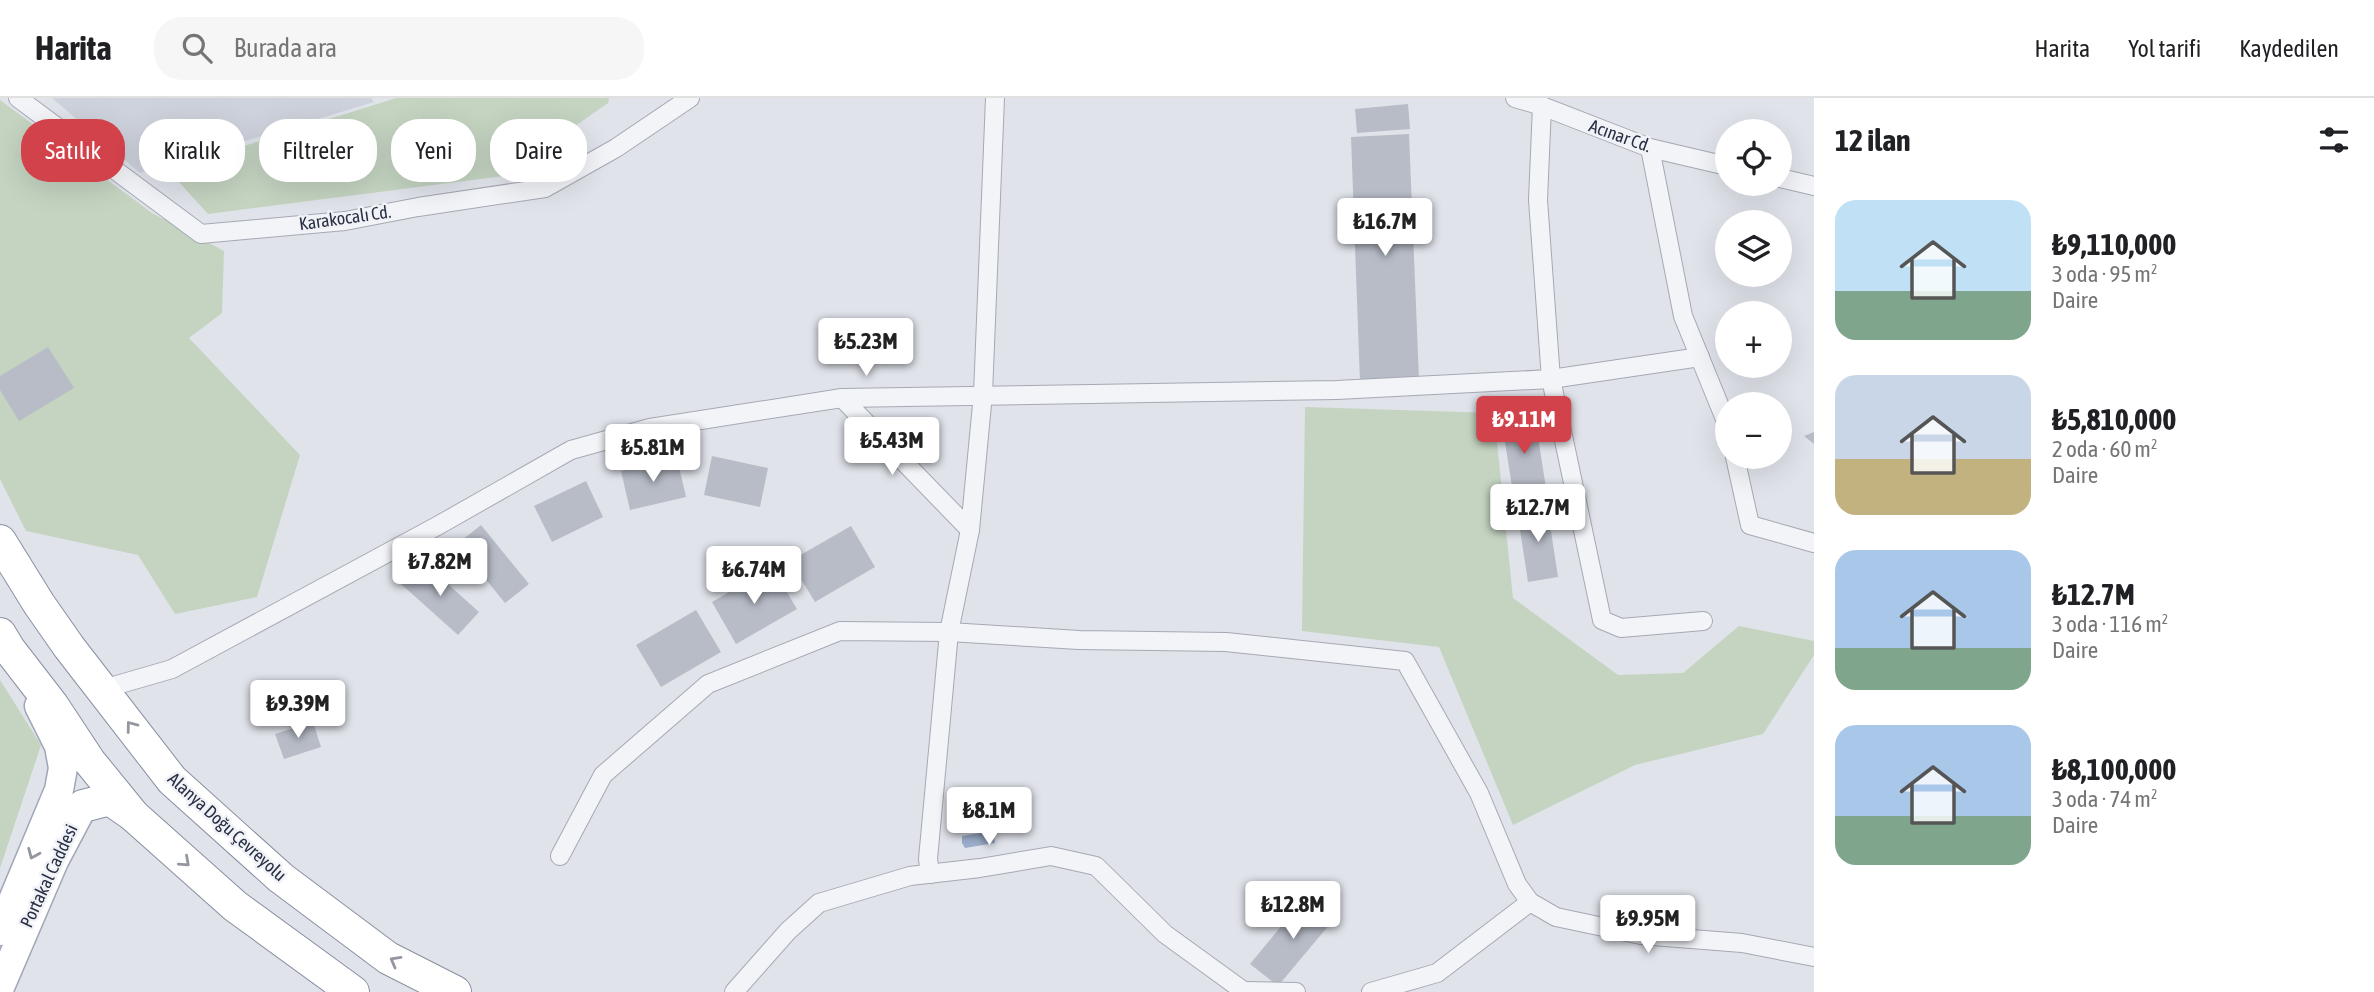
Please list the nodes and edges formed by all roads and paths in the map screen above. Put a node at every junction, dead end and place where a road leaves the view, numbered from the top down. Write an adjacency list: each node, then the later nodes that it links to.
1 (18, 98): 2 (street, Karakocalı Cd.)
2 (690, 98)
3 (995, 98): 12 (street)
4 (1516, 98): 5 (street, Acınar Cd.)
5 (1542, 106): 6 (street, Acınar Cd.); 11 (street)
6 (1650, 148): 7 (street, Acınar Cd.); 10 (street)
7 (1715, 163)
8 (1792, 181): 9 (street)
9 (1814, 187)
10 (1700, 357): 11 (street); 13 (street)
11 (1551, 379): 12 (street); 19 (street)
12 (983, 394): 14 (street); 16 (street)
13 (1715, 394)
14 (842, 398): 16 (street); 22 (street)
15 (1738, 469): 18 (street)
16 (970, 530): 20 (street)
17 (0, 541): 22 (highway, Alanya Doğu Çevreyolu)
18 (1814, 542)
19 (1703, 621)
20 (949, 632): 25 (street); 26 (street); 27 (street)
21 (4, 642): 23 (main road); 24 (highway)
22 (103, 689): 33 (highway, Alanya Doğu Çevreyolu, one-way to 22)
23 (71, 798): 24 (highway); 28 (main road, Portakal Caddesi, one-way to 28); 30 (main road, Portakal Caddesi)
24 (134, 816): 32 (highway, one-way to 32)
25 (560, 856)
26 (930, 874): 31 (street); 34 (street)
27 (1530, 902): 29 (street); 36 (street)
28 (0, 931)
29 (1814, 957)
30 (0, 987)
31 (1244, 991): 35 (street)
32 (353, 992)
33 (455, 992)
34 (734, 992)
35 (1296, 992)
36 (1371, 992)

